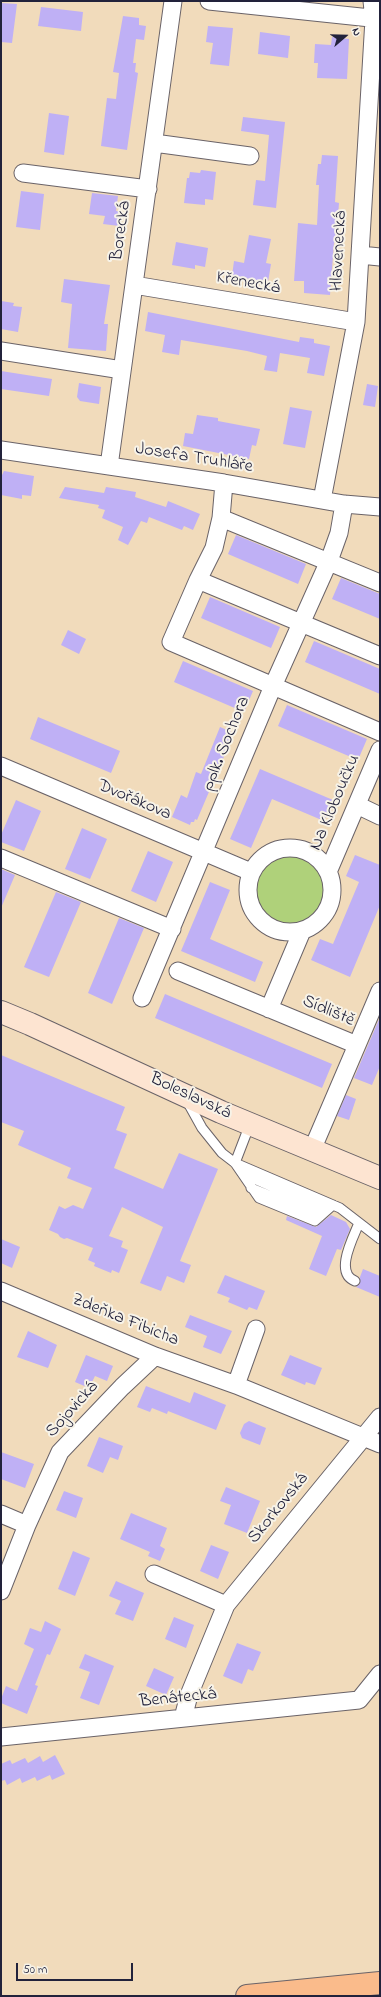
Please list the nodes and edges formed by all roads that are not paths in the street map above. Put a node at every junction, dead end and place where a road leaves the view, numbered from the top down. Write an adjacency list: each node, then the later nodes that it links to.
1 (173, 1): 5 (street, Borecká)
2 (209, 1): 4 (street)
3 (372, 1): 4 (street, Hlavenecká)
4 (377, 19): 9 (street, Hlavenecká)
5 (154, 144): 6 (street); 8 (street, Borecká)
6 (250, 156)
7 (24, 173): 8 (street)
8 (148, 189): 11 (street, Borecká)
9 (360, 255): 10 (street); 12 (street, Hlavenecká)
10 (380, 257)
11 (134, 285): 12 (street, Křenecká); 14 (street, Borecká)
12 (356, 322): 18 (street, Hlavenecká)
13 (1, 351): 14 (street)
14 (122, 370): 16 (street, Borecká)
15 (1, 450): 16 (street, Josefa Truhláře)
16 (110, 466): 17 (street, Josefa Truhláře)
17 (224, 483): 18 (street, Josefa Truhláře); 21 (street)
18 (322, 500): 19 (street, Josefa Truhláře)
19 (344, 504): 20 (street, Josefa Truhláře); 22 (street, pplk. Sochora)
20 (380, 507)
21 (222, 518): 22 (street); 23 (street)
22 (329, 560): 24 (street); 25 (street, pplk. Sochora)
23 (198, 580): 25 (street); 27 (street)
24 (380, 583)
25 (302, 624): 26 (street); 27 (street, pplk. Sochora)
26 (380, 656)
27 (273, 686): 28 (street); 33 (street, pplk. Sochora)
28 (380, 732)
29 (380, 750): 31 (street, Na Kloboučku)
30 (1, 766): 33 (street, Dvořákova)
31 (357, 805): 32 (street); 36 (street, Na Kloboučku)
32 (380, 816)
33 (204, 852): 35 (street, Dvořákova); 37 (street, pplk. Sochora)
34 (1, 858): 37 (street)
35 (251, 872): 36 (street, Na Kloboučku); 38 (street, Na Kloboučku)
36 (328, 872): 38 (street, Na Kloboučku)
37 (172, 929): 41 (street, pplk. Sochora)
38 (302, 931): 42 (street)
39 (178, 971): 42 (street, Sídliště)
40 (380, 991): 44 (street)
41 (142, 998)
42 (269, 1009): 44 (street, Sídliště)
43 (1, 1012): 45 (main road, Boleslavská)
44 (357, 1046): 47 (street, Sídliště)
45 (184, 1094): 46 (main road, Boleslavská); 48 (lane)
46 (250, 1124): 47 (main road, Boleslavská); 48 (lane)
47 (312, 1150): 50 (main road, Boleslavská)
48 (235, 1162): 49 (lane); 51 (lane)
49 (243, 1174): 51 (lane); 51 (lane)
50 (380, 1178)
51 (326, 1210): 52 (lane)
52 (358, 1222): 53 (lane); 54 (lane)
53 (380, 1240)
54 (355, 1281)
55 (1, 1291): 57 (street, Zdeňka Fibicha)
56 (256, 1329): 58 (street)
57 (155, 1356): 58 (street, Zdeňka Fibicha); 63 (street, Sojovická)
58 (236, 1385): 60 (street, Zdeňka Fibicha)
59 (380, 1417): 60 (street, Skorkovská)
60 (363, 1438): 61 (street, Zdeňka Fibicha); 66 (street, Skorkovská)
61 (380, 1444)
62 (1, 1514): 63 (street)
63 (27, 1525): 65 (street, Sojovická)
64 (154, 1574): 66 (street)
65 (1, 1591)
66 (226, 1605): 68 (street, Skorkovská)
67 (380, 1674): 68 (street, Benátecká)
68 (184, 1718): 69 (street, Benátecká)
69 (1, 1737)
70 (380, 1983): 71 (highway)
71 (248, 1996)

